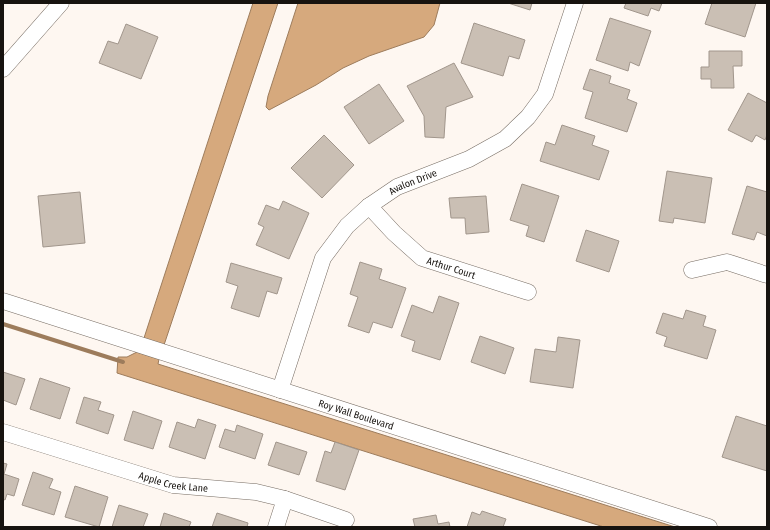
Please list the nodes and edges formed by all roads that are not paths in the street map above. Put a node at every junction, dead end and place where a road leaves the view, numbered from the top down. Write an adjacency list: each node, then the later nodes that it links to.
1 (61, 3): 3 (street)
2 (575, 3): 4 (street, Avalon Drive)
3 (3, 69)
4 (369, 206): 7 (street, Arthur Court); 9 (street, Avalon Drive)
5 (692, 270): 6 (street)
6 (767, 275)
7 (528, 292)
8 (3, 301): 9 (street, Roy Wall Boulevard)
9 (280, 390): 14 (street, Roy Wall Boulevard)
10 (3, 432): 11 (street, Apple Creek Lane)
11 (285, 499): 12 (street, Apple Creek Lane); 13 (street)
12 (346, 520)
13 (276, 527)
14 (709, 527)

